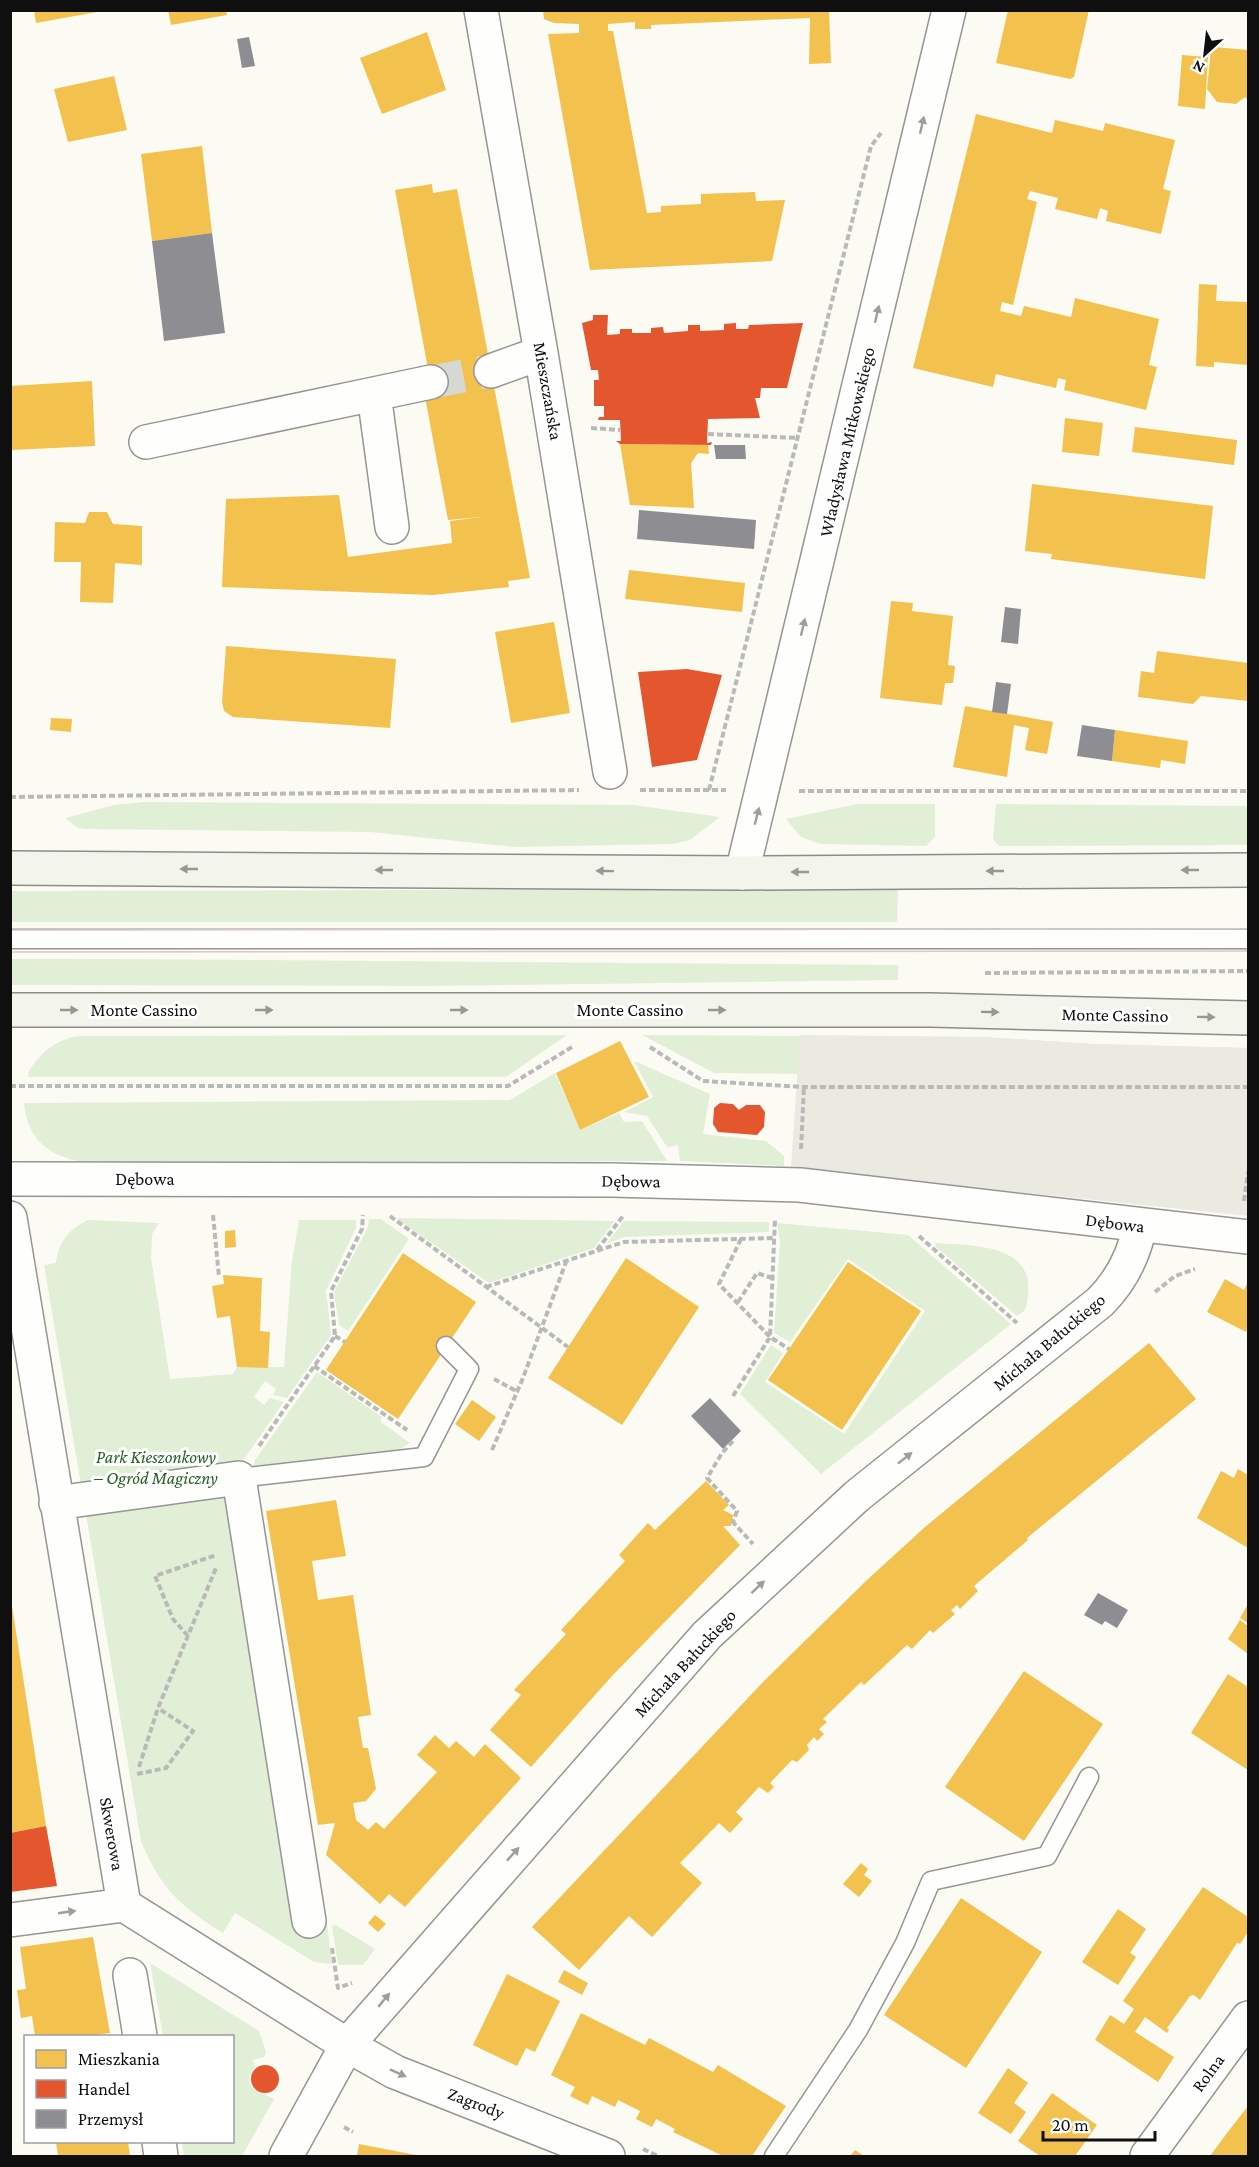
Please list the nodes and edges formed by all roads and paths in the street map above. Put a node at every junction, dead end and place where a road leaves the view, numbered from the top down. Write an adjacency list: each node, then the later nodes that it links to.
1 (481, 10): 4 (street, Mieszczańska)
2 (949, 10): 18 (street, Władysława Mitkowskiego, one-way to 2)
3 (884, 128): 11 (path)
4 (541, 353): 5 (street); 14 (street, Mieszczańska)
5 (491, 371)
6 (431, 382): 7 (street)
7 (374, 394): 12 (street); 13 (street)
8 (584, 428): 9 (path)
9 (620, 430)
10 (708, 434): 11 (path)
11 (798, 438): 15 (path)
12 (146, 441)
13 (392, 527)
14 (610, 772)
15 (709, 790)
16 (10, 868): 18 (main road, one-way to 16)
17 (1248, 870): 18 (main road, one-way to 18)
18 (742, 873)
19 (10, 939): 20 (lane)
20 (1248, 939)
21 (1248, 971): 22 (path)
22 (977, 973)
23 (10, 1010): 24 (main road, Monte Cassino, one-way to 24)
24 (1248, 1018)
25 (645, 1044): 28 (path)
26 (574, 1046): 27 (path)
27 (10, 1086)
28 (804, 1087): 29 (path); 32 (path)
29 (1248, 1087)
30 (1248, 1172): 33 (path)
31 (10, 1179): 32 (street, Dębowa)
32 (800, 1185): 40 (street, Dębowa)
33 (1244, 1205)
34 (384, 1212): 50 (path)
35 (626, 1212): 45 (path)
36 (363, 1213): 55 (path)
37 (10, 1218): 70 (street, Skwerowa)
38 (775, 1218): 43 (path)
39 (213, 1222): 48 (path)
40 (1140, 1226): 42 (street, Dębowa); 84 (street, Michała Bałuckiego, one-way to 40)
41 (912, 1229): 53 (path)
42 (1248, 1237)
43 (773, 1238): 44 (path); 49 (path)
44 (741, 1239): 45 (path); 52 (path)
45 (596, 1251): 46 (path)
46 (566, 1261): 50 (path); 54 (path)
47 (1201, 1266): 51 (path)
48 (219, 1277)
49 (772, 1278): 52 (path); 56 (path)
50 (486, 1287): 54 (path)
51 (1148, 1298)
52 (738, 1302): 56 (path)
53 (1020, 1326)
54 (541, 1329): 59 (path); 63 (path)
55 (335, 1336): 57 (path); 61 (path)
56 (770, 1337): 60 (path); 64 (path)
57 (345, 1341)
58 (446, 1346): 69 (lane)
59 (568, 1347)
60 (789, 1349)
61 (314, 1366): 65 (path); 67 (path)
62 (488, 1376): 63 (path)
63 (518, 1392): 68 (path)
64 (733, 1396)
65 (412, 1434)
66 (733, 1441): 71 (path)
67 (258, 1447)
68 (492, 1450)
69 (239, 1478): 70 (street); 79 (street)
70 (56, 1503): 77 (street, Skwerowa)
71 (748, 1538)
72 (188, 1636): 72 (path); 73 (path)
73 (158, 1708): 74 (path); 74 (path)
74 (136, 1774): 76 (path)
75 (1089, 1777): 87 (lane)
76 (133, 1781)
77 (124, 1905): 78 (street, one-way to 77); 84 (street)
78 (10, 1920)
79 (309, 1921): 81 (path)
80 (130, 1975): 83 (street)
81 (359, 1982)
82 (1248, 2018): 88 (street, Rolna)
83 (141, 2035)
84 (346, 2045): 85 (street, Michała Bałuckiego); 86 (street, Zagrody, one-way to 86)
85 (286, 2157)
86 (608, 2157)
87 (774, 2157)
88 (1147, 2157)

